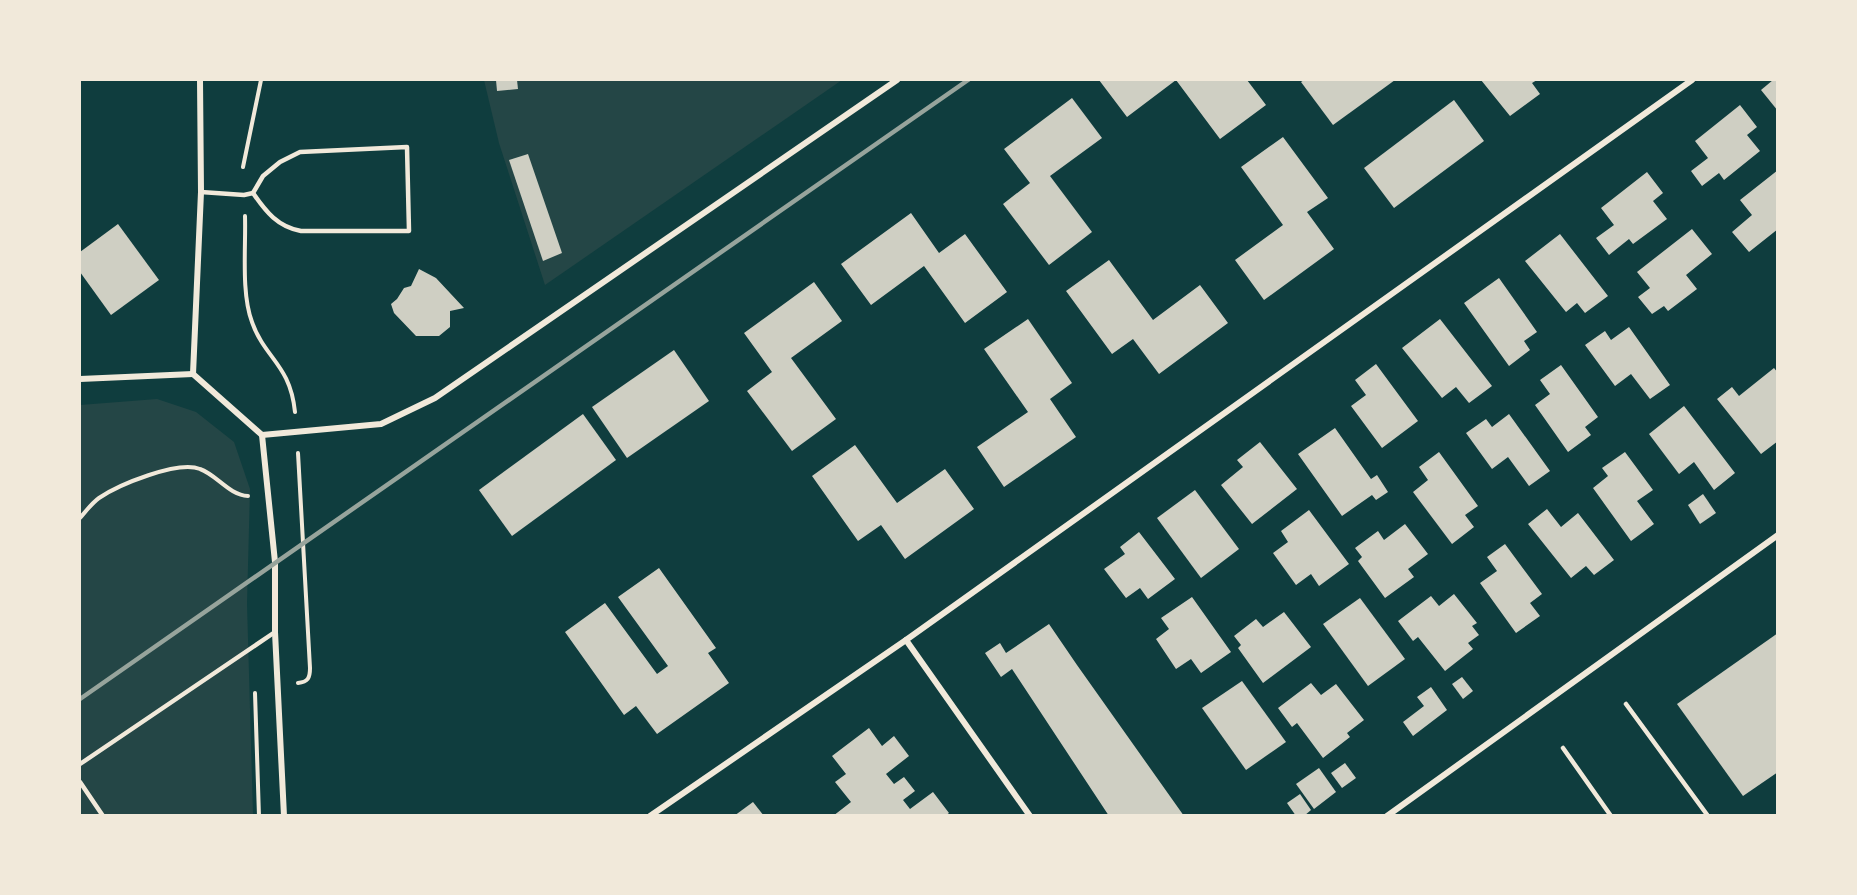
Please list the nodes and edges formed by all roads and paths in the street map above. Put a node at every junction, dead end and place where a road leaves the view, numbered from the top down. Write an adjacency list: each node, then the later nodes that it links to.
1 (200, 80): 4 (street)
2 (897, 80): 8 (street)
3 (1692, 80): 13 (street)
4 (201, 192): 5 (lane); 6 (street)
5 (253, 193): 5 (lane)
6 (194, 374): 7 (street); 8 (street)
7 (80, 379)
8 (262, 435): 9 (street)
9 (266, 496): 10 (path); 12 (street)
10 (80, 518)
11 (1778, 536): 22 (street)
12 (275, 632): 16 (lane); 19 (street)
13 (906, 640): 20 (street); 21 (street)
14 (1626, 704): 24 (lane)
15 (1563, 748): 23 (lane)
16 (80, 764)
17 (80, 782): 18 (lane)
18 (103, 816)
19 (284, 816)
20 (650, 816)
21 (1030, 816)
22 (1387, 816)
23 (1611, 816)
24 (1708, 816)

